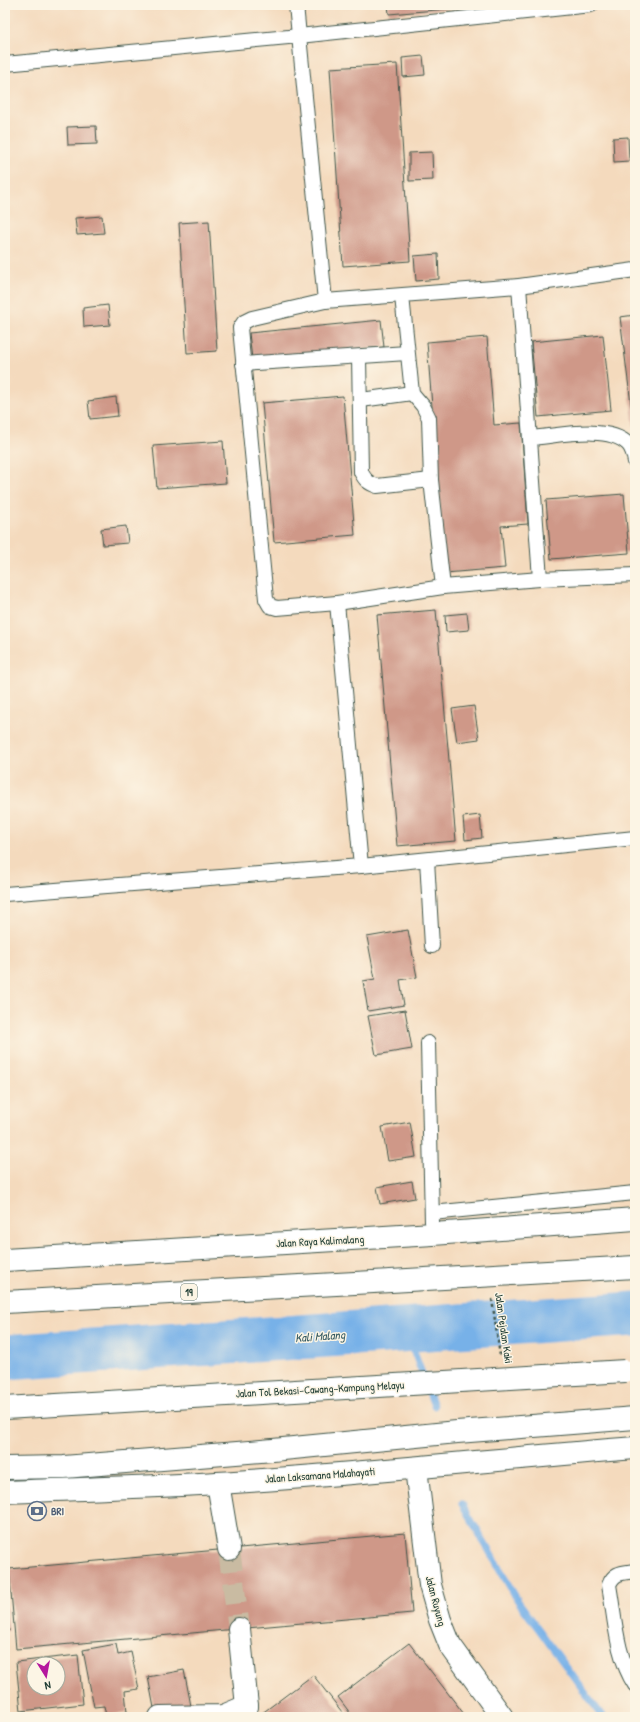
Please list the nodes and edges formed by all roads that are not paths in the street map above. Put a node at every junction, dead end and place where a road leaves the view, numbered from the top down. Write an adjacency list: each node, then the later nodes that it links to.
1 (296, 5): 3 (lane)
2 (591, 5): 3 (lane)
3 (299, 36): 4 (lane); 8 (lane)
4 (5, 64)
5 (635, 270): 6 (lane)
6 (519, 286): 7 (lane); 14 (lane)
7 (402, 296): 8 (lane); 9 (lane)
8 (325, 301): 11 (lane)
9 (407, 353): 10 (lane); 12 (lane)
10 (359, 357): 11 (lane); 13 (lane)
11 (243, 364): 20 (lane)
12 (412, 393): 13 (lane); 16 (lane)
13 (361, 400): 16 (lane)
14 (531, 438): 15 (lane); 18 (lane)
15 (635, 462)
16 (432, 480): 19 (lane)
17 (635, 575): 18 (lane)
18 (540, 579): 19 (lane)
19 (443, 587): 20 (lane)
20 (338, 603): 23 (lane)
21 (635, 838): 22 (lane)
22 (428, 860): 23 (lane); 25 (lane)
23 (361, 866): 24 (lane)
24 (5, 894)
25 (432, 946)
26 (428, 1043): 29 (lane)
27 (635, 1193): 29 (lane)
28 (635, 1220): 29 (main road, Jalan Raya Kalimalang)
29 (432, 1224): 30 (main road, Jalan Raya Kalimalang)
30 (5, 1260)
31 (635, 1267): 32 (main road, 19, bridge)
32 (5, 1302)
33 (635, 1371): 34 (main road, Jalan Tol Bekasi–Cawang–Kampung Melayu, bridge)
34 (5, 1408)
35 (635, 1418): 38 (main road)
36 (635, 1448): 37 (main road, Jalan Laksamana Malahayati)
37 (423, 1467): 39 (main road, Jalan Laksamana Malahayati); 48 (main road, Jalan Ruyung)
38 (5, 1468)
39 (218, 1483): 40 (main road, Jalan Laksamana Malahayati); 41 (main road)
40 (5, 1492)
41 (229, 1549)
42 (635, 1571): 44 (lane)
43 (239, 1628): 45 (main road)
44 (635, 1685)
45 (251, 1712): 47 (main road)
46 (160, 1717): 47 (main road)
47 (223, 1717)
48 (502, 1717)

